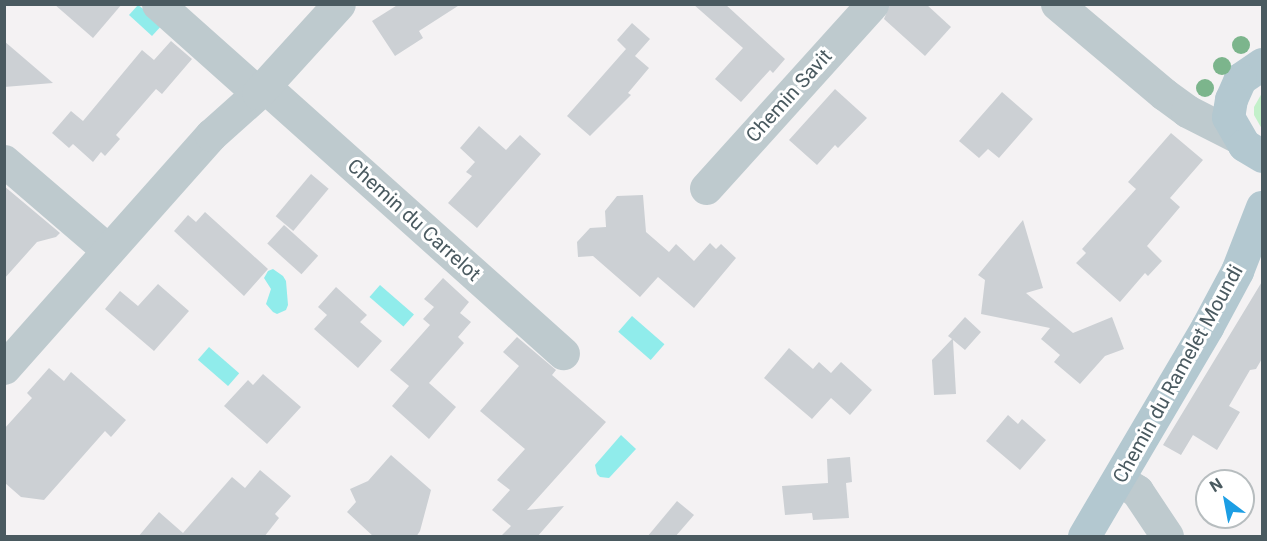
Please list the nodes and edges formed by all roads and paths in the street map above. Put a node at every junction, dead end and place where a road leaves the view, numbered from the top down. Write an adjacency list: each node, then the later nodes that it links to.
1 (158, 4): 6 (street, Chemin du Carrelot)
2 (339, 4): 6 (street)
3 (872, 4): 9 (street, Chemin Savit)
4 (1057, 4): 7 (street)
5 (1263, 64): 7 (main road)
6 (261, 89): 11 (street); 12 (street, Chemin du Carrelot)
7 (1250, 146)
8 (4, 161): 11 (street)
9 (706, 188)
10 (1263, 207): 14 (main road, Chemin du Ramelet Moundi)
11 (108, 250): 13 (street)
12 (563, 354)
13 (4, 368)
14 (1119, 480): 15 (main road, Chemin du Ramelet Moundi); 16 (street)
15 (1084, 537)
16 (1167, 537)

